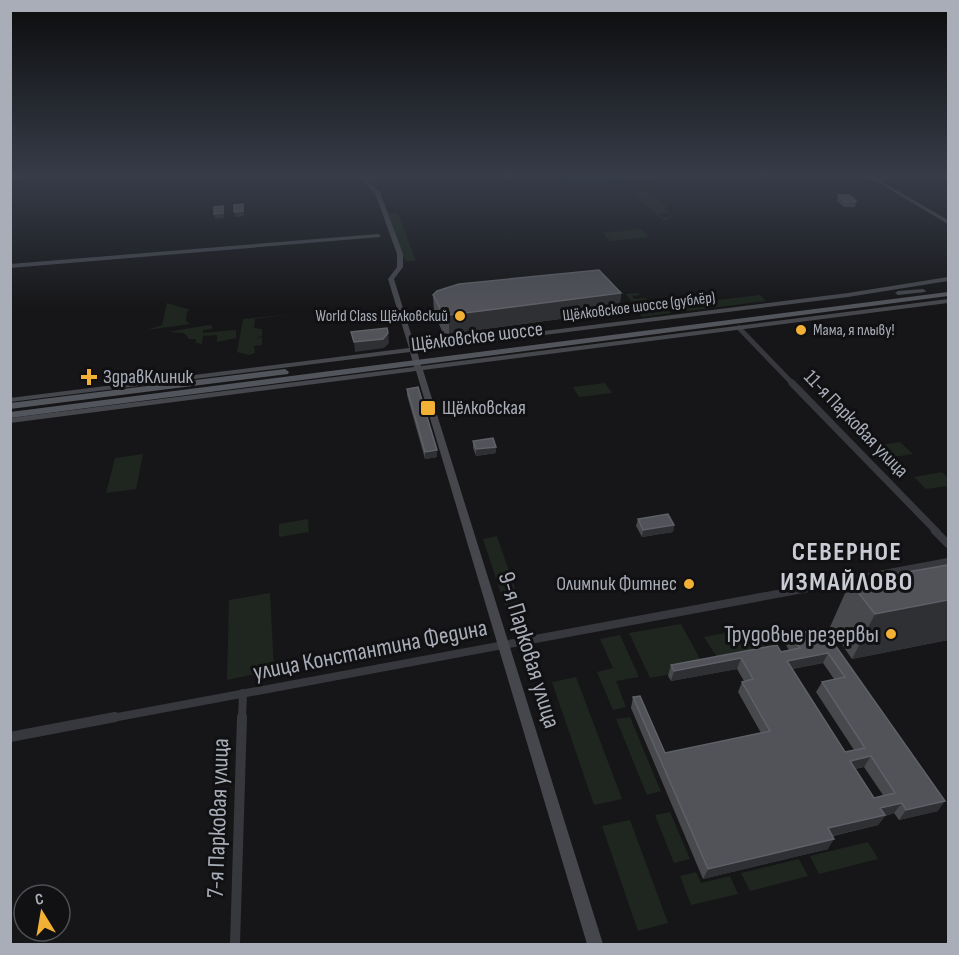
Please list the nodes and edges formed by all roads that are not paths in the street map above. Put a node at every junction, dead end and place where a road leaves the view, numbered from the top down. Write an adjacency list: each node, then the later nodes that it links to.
1 (388, 221): 14 (main road, 9-я Парковая улица)
2 (378, 236): 3 (main road)
3 (10, 266)
4 (948, 279): 8 (main road, Щёлковское шоссе (дублёр))
5 (948, 288): 6 (main road, Щёлковское шоссе)
6 (923, 291): 8 (main road); 12 (main road, Щёлковское шоссе)
7 (948, 294): 9 (main road, Щёлковское шоссе)
8 (849, 295): 13 (main road, Щёлковское шоссе (дублёр))
9 (933, 296): 11 (main road); 12 (main road, Щёлковское шоссе)
10 (948, 301): 11 (main road, Щёлковское шоссе (дублёр))
11 (875, 310): 12 (main road, Щёлковское шоссе (дублёр))
12 (740, 321): 15 (main road, Щёлковское шоссе (дублёр)); 17 (main road, Щёлковское шоссе); 23 (street, 11-я Парковая улица)
13 (465, 344): 14 (main road, Щёлковское шоссе (дублёр)); 15 (main road)
14 (414, 350): 16 (main road, 9-я Парковая улица); 18 (main road, Щёлковское шоссе (дублёр))
15 (475, 362): 16 (main road, Щёлковское шоссе (дублёр))
16 (420, 369): 20 (main road, Щёлковское шоссе (дублёр)); 25 (main road, 9-я Парковая улица)
17 (289, 375): 19 (main road, Щёлковское шоссе); 21 (main road, Щёлковское шоссе)
18 (10, 400)
19 (10, 406)
20 (106, 409): 21 (main road); 22 (main road, Щёлковское шоссе (дублёр))
21 (10, 415)
22 (10, 421)
23 (948, 544)
24 (948, 562): 25 (street, улица Константина Федина)
25 (504, 645): 26 (street, улица Константина Федина); 29 (main road, 9-я Парковая улица)
26 (243, 693): 27 (street, улица Константина Федина); 28 (street, 7-я Парковая улица)
27 (10, 737)
28 (235, 945)
29 (595, 945)

